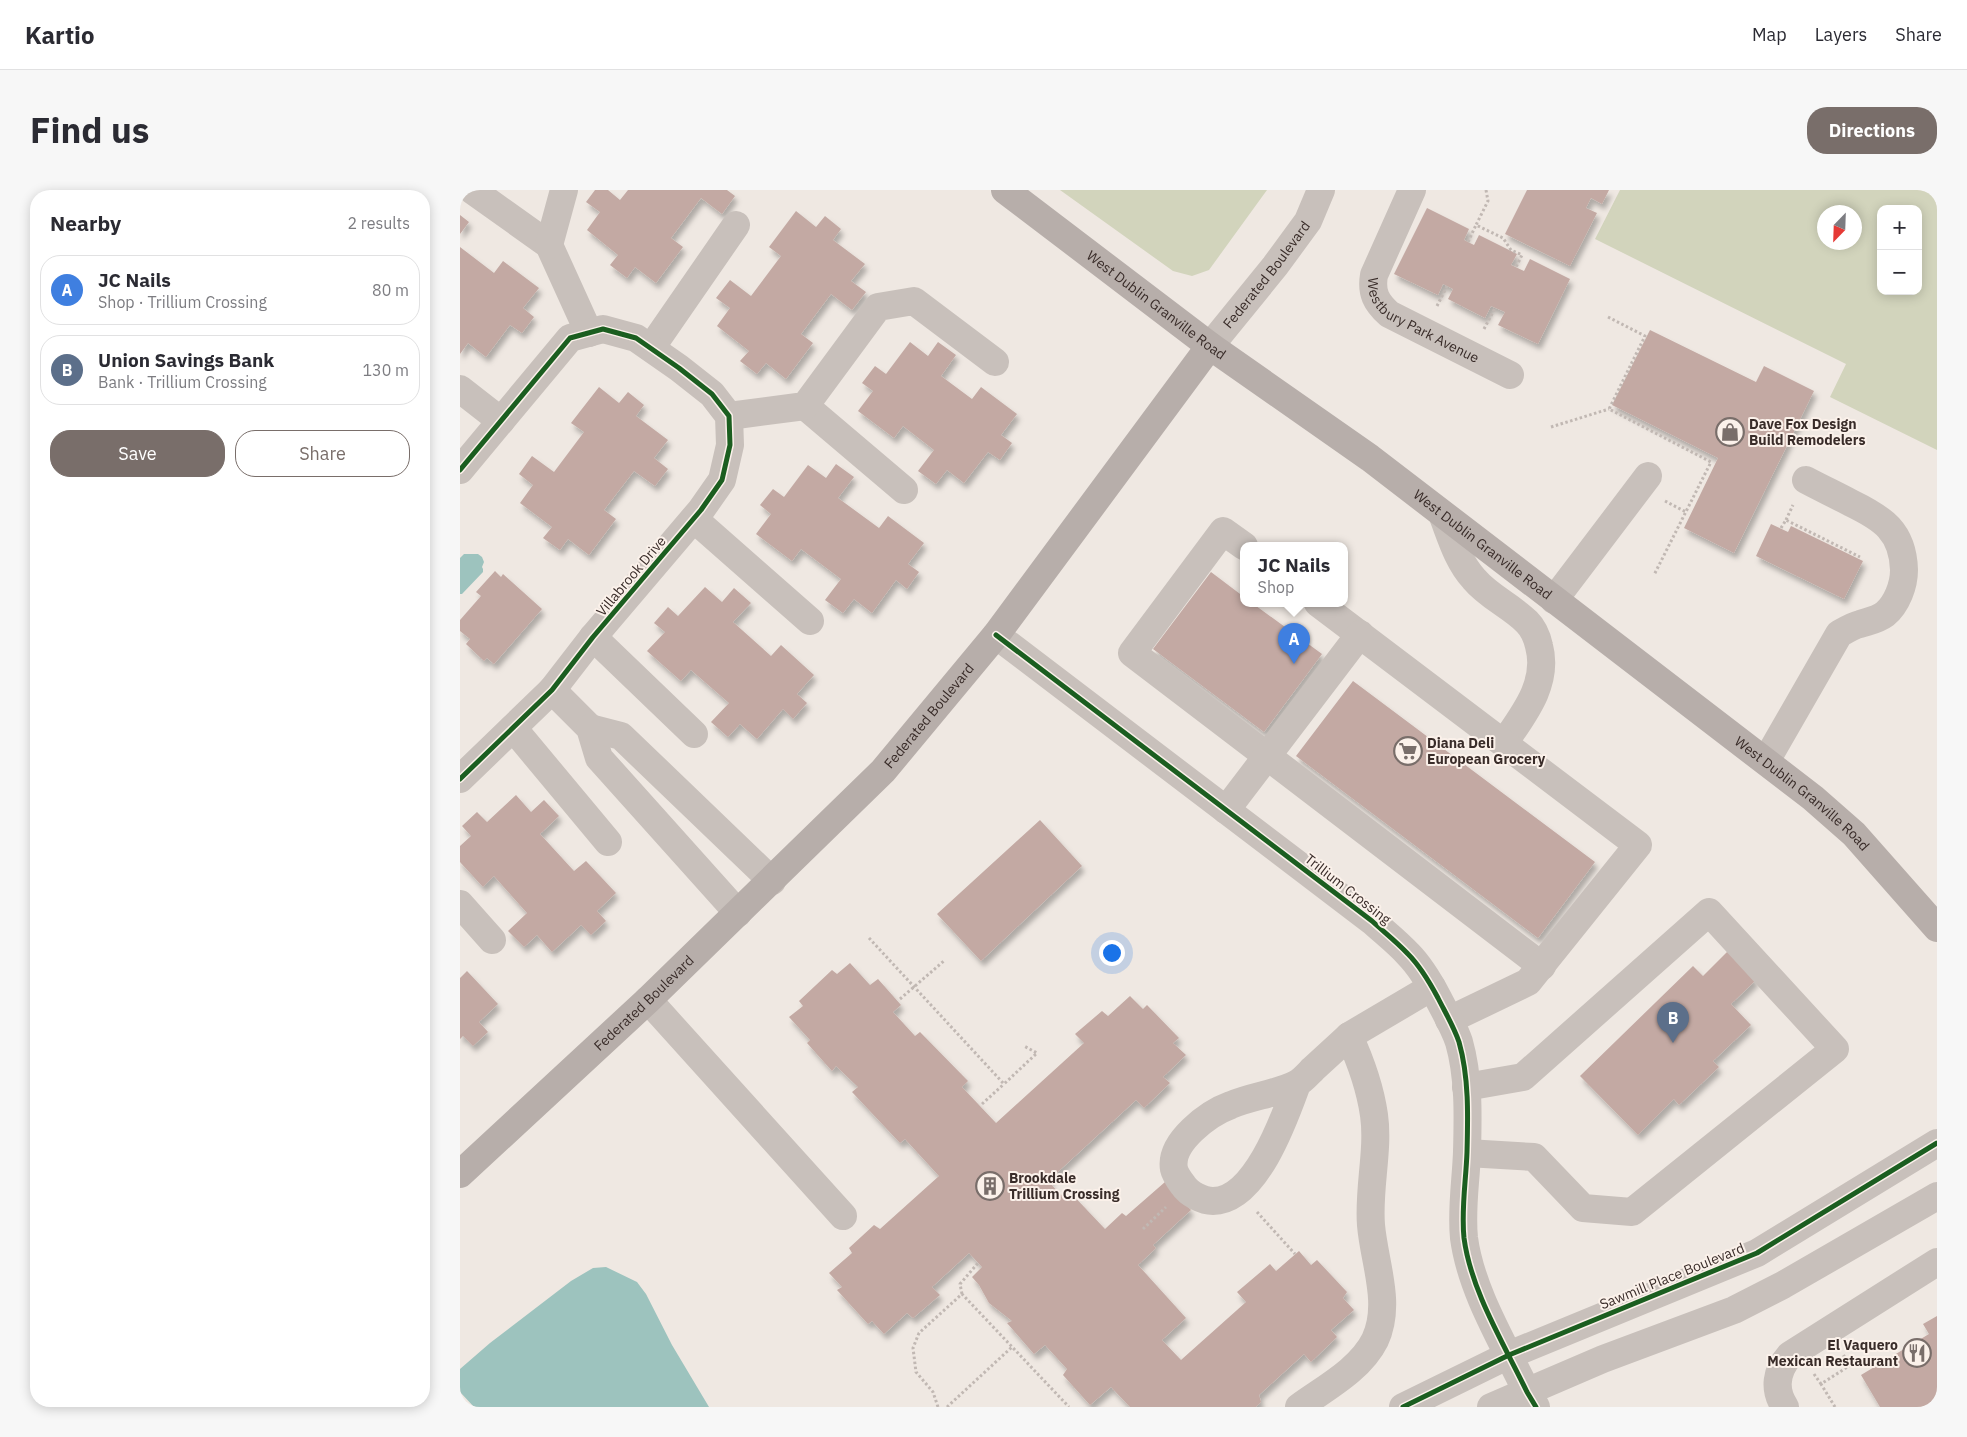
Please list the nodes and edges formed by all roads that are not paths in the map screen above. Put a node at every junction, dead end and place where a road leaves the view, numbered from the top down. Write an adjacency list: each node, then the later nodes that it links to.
1 (472, 190): 7 (street)
2 (564, 190): 7 (street)
3 (1005, 190): 9 (main road, West Dublin Granville Road)
4 (1321, 190): 9 (street, Federated Boulevard)
5 (1412, 190): 12 (street, Westbury Park Avenue)
6 (736, 225): 10 (street)
7 (549, 245): 8 (street)
8 (589, 333): 10 (street); 16 (street)
9 (1210, 346): 21 (main road, West Dublin Granville Road); 28 (main road, Federated Boulevard)
10 (651, 348): 15 (street)
11 (995, 362): 14 (street)
12 (1510, 374)
13 (460, 389): 16 (street)
14 (805, 406): 15 (street); 20 (street)
15 (729, 416): 22 (street, Villabrook Drive)
16 (501, 421): 17 (street)
17 (460, 470)
18 (1648, 476): 24 (street)
19 (1806, 480): 36 (street)
20 (904, 490)
21 (1442, 514): 24 (main road, West Dublin Granville Road); 34 (street)
22 (694, 519): 26 (street); 29 (street, Villabrook Drive)
23 (1240, 543): 35 (street)
24 (1554, 600): 36 (main road, West Dublin Granville Road)
25 (1323, 607): 27 (street)
26 (810, 621)
27 (1360, 634): 34 (street); 35 (street)
28 (996, 635): 38 (street, Trillium Crossing); 40 (main road, Federated Boulevard)
29 (593, 637): 30 (street, Villabrook Drive); 33 (street)
30 (552, 690): 31 (street, Villabrook Drive); 32 (street)
31 (513, 728): 37 (street, Villabrook Drive); 39 (street)
32 (590, 728): 40 (street); 42 (street)
33 (694, 734)
34 (1504, 743): 45 (street)
35 (1268, 757): 38 (street); 45 (street)
36 (1766, 761): 43 (main road, West Dublin Granville Road)
37 (460, 779)
38 (1226, 810): 46 (street, Trillium Crossing)
39 (608, 842)
40 (772, 881): 42 (main road, Federated Boulevard)
41 (460, 904): 44 (street)
42 (738, 914): 47 (main road, Federated Boulevard)
43 (1937, 928)
44 (492, 940)
45 (1542, 966): 48 (street)
46 (1432, 987): 48 (street, Trillium Crossing); 49 (street)
47 (648, 1000): 54 (main road, Federated Boulevard); 56 (street)
48 (1449, 1020): 51 (street, Trillium Crossing)
49 (1349, 1036): 50 (street); 60 (street)
50 (1297, 1084): 50 (street)
51 (1466, 1087): 53 (street, Trillium Crossing); 53 (street)
52 (1937, 1143): 58 (street, Sawmill Place Boulevard)
53 (1467, 1153): 58 (street, Trillium Crossing)
54 (460, 1174)
55 (1937, 1196): 59 (street)
56 (843, 1216)
57 (1937, 1262): 63 (street)
58 (1509, 1355): 59 (street, Trillium Crossing); 61 (street, Sawmill Place Boulevard)
59 (1531, 1400): 62 (street)
60 (1299, 1407)
61 (1403, 1407)
62 (1491, 1407)
63 (1785, 1407)

